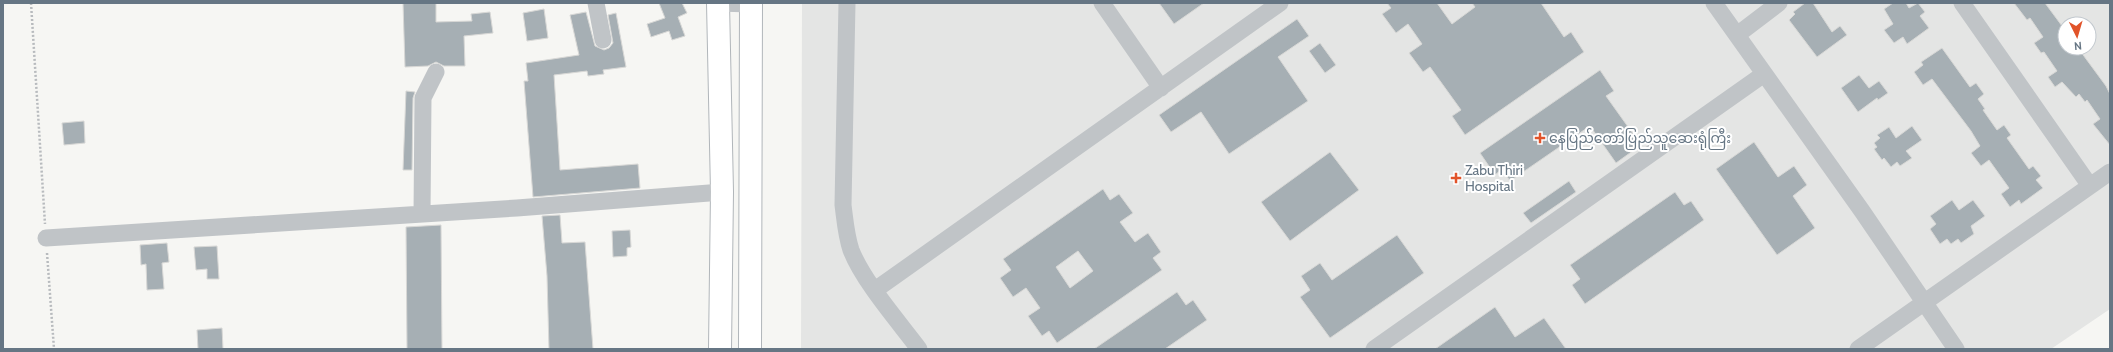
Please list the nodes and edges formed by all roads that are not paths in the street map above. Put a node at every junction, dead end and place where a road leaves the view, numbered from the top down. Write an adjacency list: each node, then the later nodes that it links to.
1 (596, 3): 11 (street)
2 (717, 3): 3 (street); 17 (main road)
3 (751, 3): 23 (main road)
4 (847, 3): 20 (street)
5 (1102, 3): 14 (street)
6 (1280, 3): 14 (street)
7 (1714, 3): 10 (street)
8 (1779, 3): 10 (street)
9 (1962, 3): 16 (street)
10 (1737, 35): 13 (street)
11 (603, 40)
12 (436, 72): 18 (street)
13 (1764, 74): 21 (street); 25 (street)
14 (1161, 88): 20 (street)
15 (2110, 172): 16 (street)
16 (2090, 186): 21 (street)
17 (722, 192): 18 (street); 22 (main road)
18 (422, 214): 19 (street)
19 (46, 238)
20 (875, 290): 24 (street)
21 (1924, 302): 26 (street); 27 (street)
22 (720, 349)
23 (750, 349)
24 (919, 349)
25 (1374, 349)
26 (1858, 349)
27 (1956, 349)

